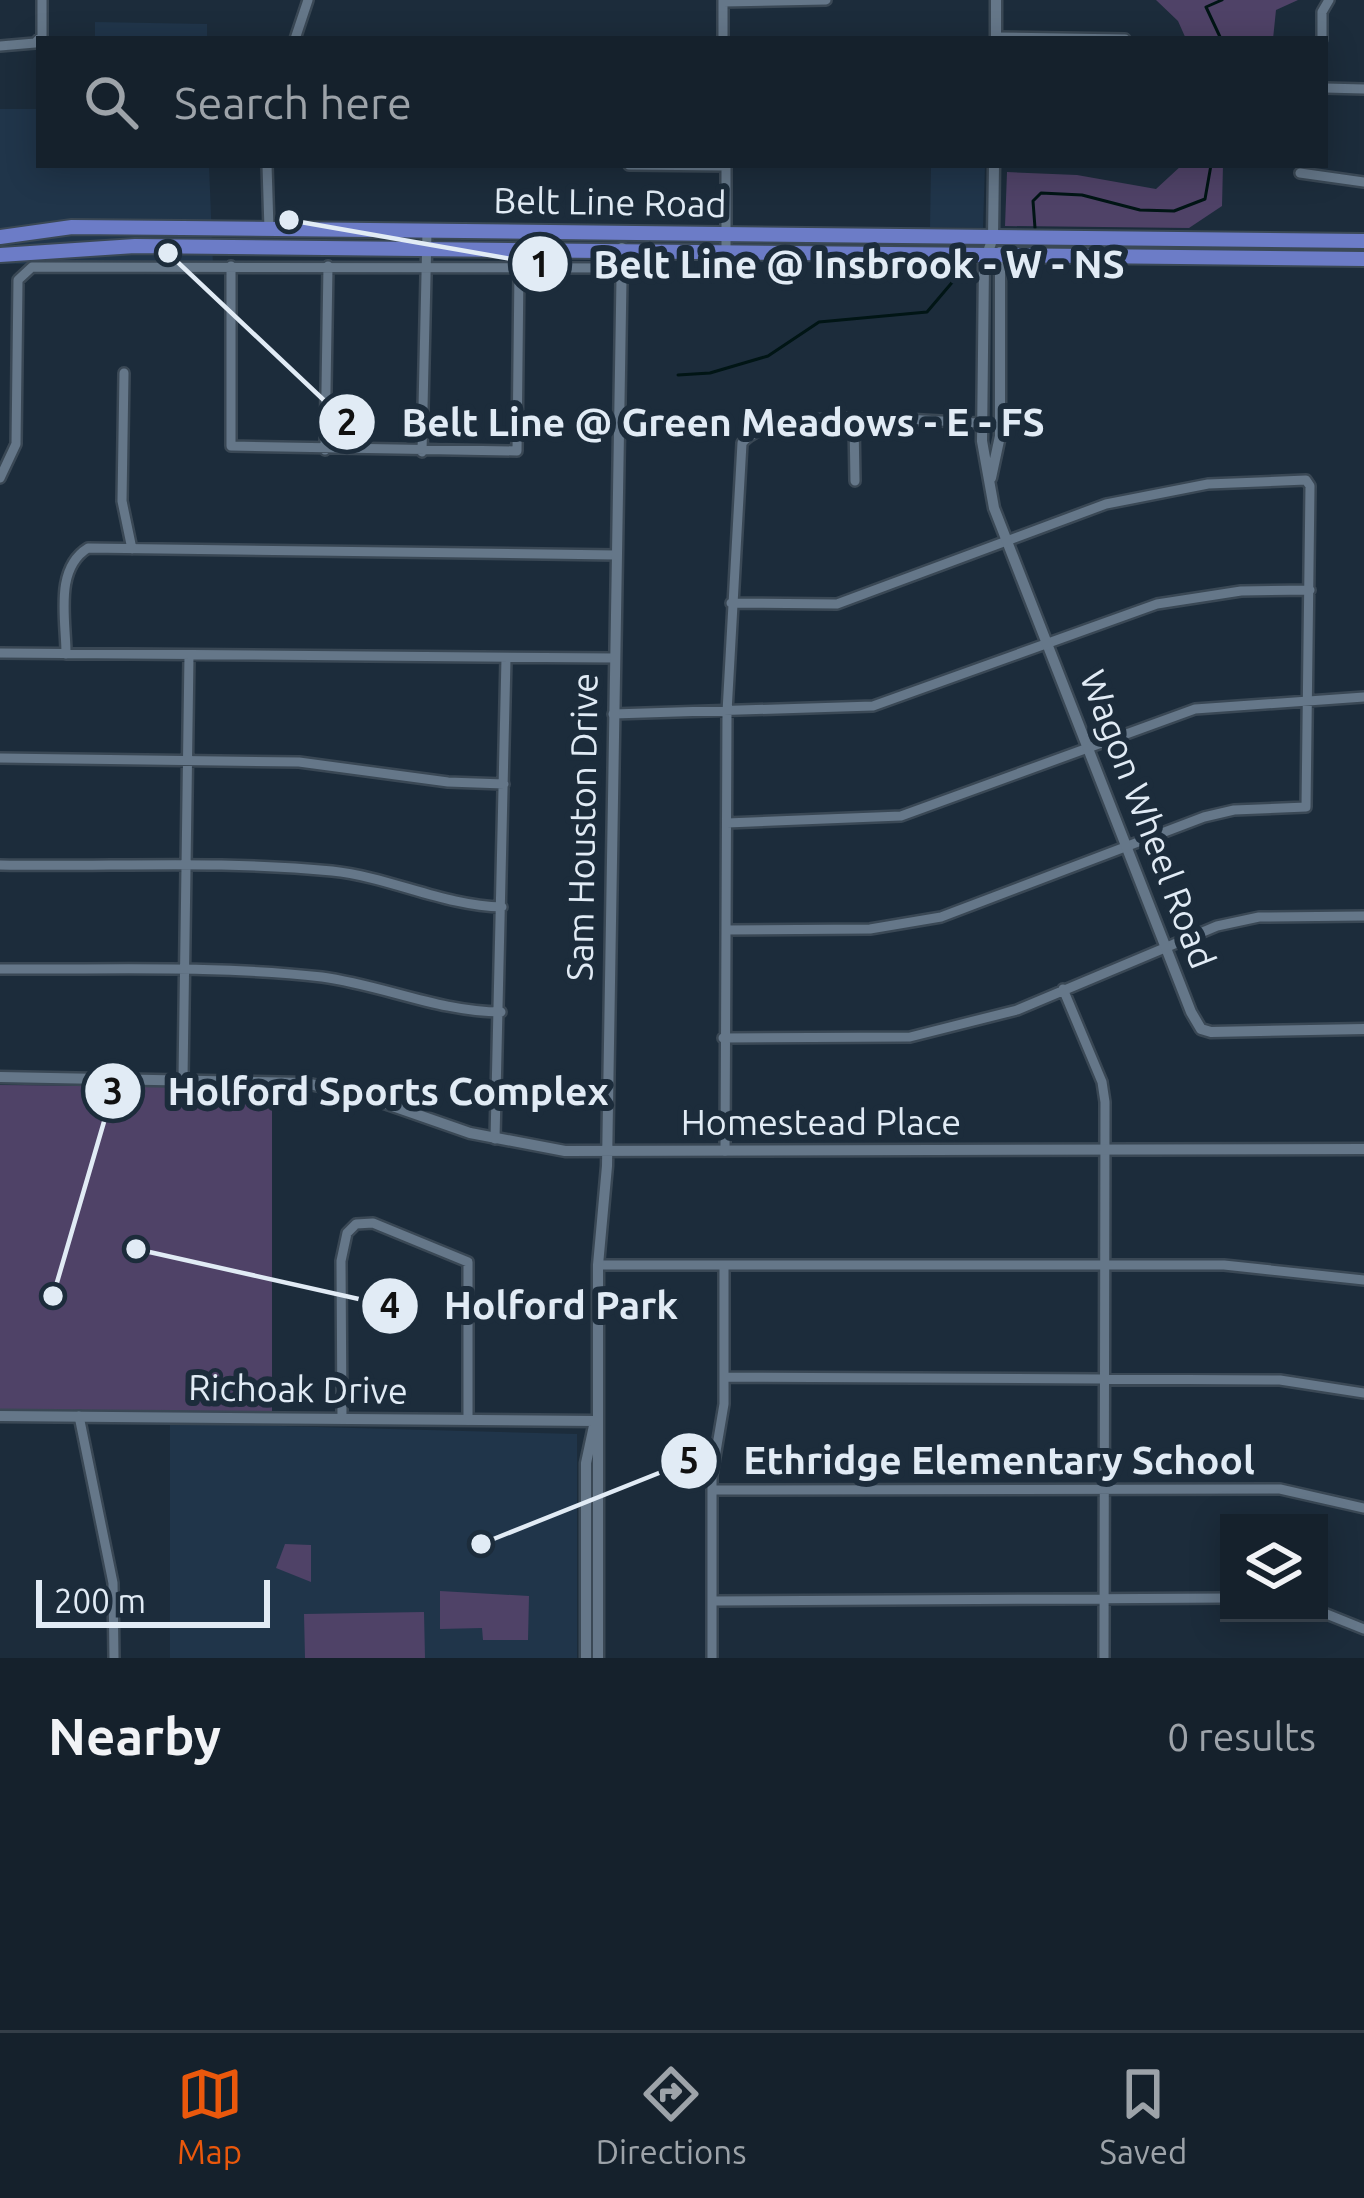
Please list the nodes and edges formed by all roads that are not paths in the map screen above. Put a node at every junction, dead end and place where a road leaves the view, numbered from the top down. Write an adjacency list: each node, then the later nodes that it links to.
1 (41, 0): 7 (street)
2 (308, 0): 8 (street)
3 (826, 0): 5 (street)
4 (996, 0): 10 (street)
5 (723, 1): 9 (street)
6 (1328, 1): 11 (street)
7 (42, 36)
8 (300, 36)
9 (723, 36)
10 (996, 36)
11 (1322, 36)
12 (36, 41): 13 (street)
13 (0, 46)
14 (1328, 88): 15 (street)
15 (1364, 89)
16 (267, 168): 23 (street)
17 (726, 168): 25 (street)
18 (994, 168): 28 (street, Wagon Wheel Road)
19 (1320, 169): 20 (street); 21 (street)
20 (1300, 173)
21 (1364, 182)
22 (135, 228): 23 (main road, Belt Line Road); 27 (main road, Belt Line Road); 33 (street)
23 (268, 230): 29 (main road, Belt Line Road); 34 (street)
24 (622, 232): 25 (main road, Belt Line Road); 29 (main road, Belt Line Road); 35 (street, Sam Houston Drive)
25 (727, 233): 26 (main road, Belt Line Road); 36 (street)
26 (864, 235): 28 (main road, Belt Line Road); 37 (main road)
27 (0, 237)
28 (993, 237): 30 (main road, Belt Line Road); 39 (street, Wagon Wheel Road)
29 (426, 239): 34 (main road, Belt Line Road); 35 (main road, Belt Line Road); 46 (street)
30 (1264, 240): 31 (main road, Belt Line Road); 40 (main road)
31 (1336, 241): 32 (main road, Belt Line Road); 41 (main road)
32 (1364, 242)
33 (135, 246): 34 (main road, Belt Line Road); 38 (main road, Belt Line Road); 43 (street)
34 (269, 247)
35 (622, 250): 36 (main road, Belt Line Road); 48 (street, Sam Houston Drive)
36 (726, 251): 37 (main road, Belt Line Road)
37 (864, 252): 39 (main road, Belt Line Road)
38 (0, 254)
39 (993, 254): 40 (main road, Belt Line Road); 49 (street, Wagon Wheel Road); 50 (street, Wagon Wheel Road)
40 (1264, 258): 41 (main road, Belt Line Road)
41 (1336, 259): 42 (main road, Belt Line Road)
42 (1364, 259)
43 (135, 265): 44 (street); 57 (street)
44 (231, 266): 45 (street); 55 (street)
45 (328, 266): 46 (street); 55 (street)
46 (426, 267): 47 (street); 56 (street)
47 (519, 268): 48 (street); 56 (street)
48 (621, 268): 62 (street, Sam Houston Drive)
49 (983, 309): 50 (street); 53 (street, Wagon Wheel Road)
50 (1001, 310): 54 (street, Wagon Wheel Road)
51 (124, 373): 61 (street)
52 (854, 421): 53 (street); 58 (street); 64 (street)
53 (982, 423): 54 (street); 59 (street, Wagon Wheel Road)
54 (1000, 423): 59 (street, Wagon Wheel Road)
55 (325, 450): 56 (street)
56 (422, 452)
57 (0, 478)
58 (855, 481)
59 (990, 481): 60 (street, Wagon Wheel Road)
60 (1006, 539): 63 (street); 64 (street); 65 (street, Wagon Wheel Road)
61 (131, 549): 62 (street); 67 (street)
62 (616, 555): 70 (street, Sam Houston Drive)
63 (1310, 590): 65 (street); 72 (street)
64 (731, 603): 73 (street)
65 (1047, 642): 73 (street); 75 (street, Wagon Wheel Road)
66 (0, 653): 67 (street)
67 (66, 654): 68 (street)
68 (189, 655): 69 (street); 77 (street)
69 (506, 658): 70 (street); 78 (street)
70 (615, 658): 74 (street, Sam Houston Drive)
71 (1364, 697): 72 (street)
72 (1308, 698): 75 (street); 80 (street)
73 (727, 712): 74 (street); 79 (street)
74 (613, 714): 99 (street, Sam Houston Drive)
75 (1086, 745): 79 (street); 80 (street, Wagon Wheel Road)
76 (0, 758): 77 (street)
77 (188, 760): 78 (street); 82 (street)
78 (504, 784): 83 (street)
79 (727, 823): 85 (street)
80 (1126, 845): 85 (street); 86 (street, Wagon Wheel Road)
81 (0, 865): 82 (street)
82 (186, 866): 83 (street); 88 (street)
83 (502, 907): 90 (street)
84 (1364, 916): 86 (street)
85 (726, 930): 92 (street)
86 (1166, 947): 89 (street); 91 (street, Wagon Wheel Road)
87 (0, 968): 88 (street)
88 (185, 971): 90 (street); 94 (street)
89 (1063, 989): 92 (street); 97 (street)
90 (501, 1012): 95 (street)
91 (1362, 1031)
92 (724, 1038): 98 (street)
93 (0, 1077): 94 (street, Homestead Place)
94 (184, 1079): 95 (street, Homestead Place)
95 (495, 1139): 99 (street, Homestead Place)
96 (1364, 1149): 97 (street, Homestead Place)
97 (1106, 1150): 98 (street, Homestead Place); 102 (street)
98 (725, 1151): 99 (street, Homestead Place)
99 (607, 1152): 100 (street, Sam Houston Drive)
100 (598, 1265): 101 (street); 111 (street, Sam Houston Drive)
101 (724, 1266): 102 (street); 104 (street)
102 (1102, 1267): 103 (street); 105 (street)
103 (1364, 1280)
104 (725, 1377): 105 (street); 112 (street)
105 (1102, 1378): 106 (street); 113 (street)
106 (1364, 1393)
107 (0, 1416): 108 (street, Richoak Drive)
108 (79, 1416): 109 (street, Richoak Drive); 120 (street)
109 (342, 1419): 110 (street, Richoak Drive); 110 (street)
110 (468, 1420): 111 (street, Richoak Drive)
111 (596, 1421): 121 (street, Sam Houston Drive); 122 (street, Sam Houston Drive)
112 (712, 1490): 113 (street); 117 (street)
113 (1102, 1490): 114 (street); 116 (street)
114 (1364, 1508)
115 (1220, 1598): 116 (street)
116 (1103, 1600): 117 (street); 124 (street)
117 (712, 1601): 123 (street)
118 (1328, 1615): 119 (street)
119 (1364, 1629)
120 (114, 1658)
121 (586, 1658)
122 (598, 1658)
123 (712, 1658)
124 (1104, 1658)

